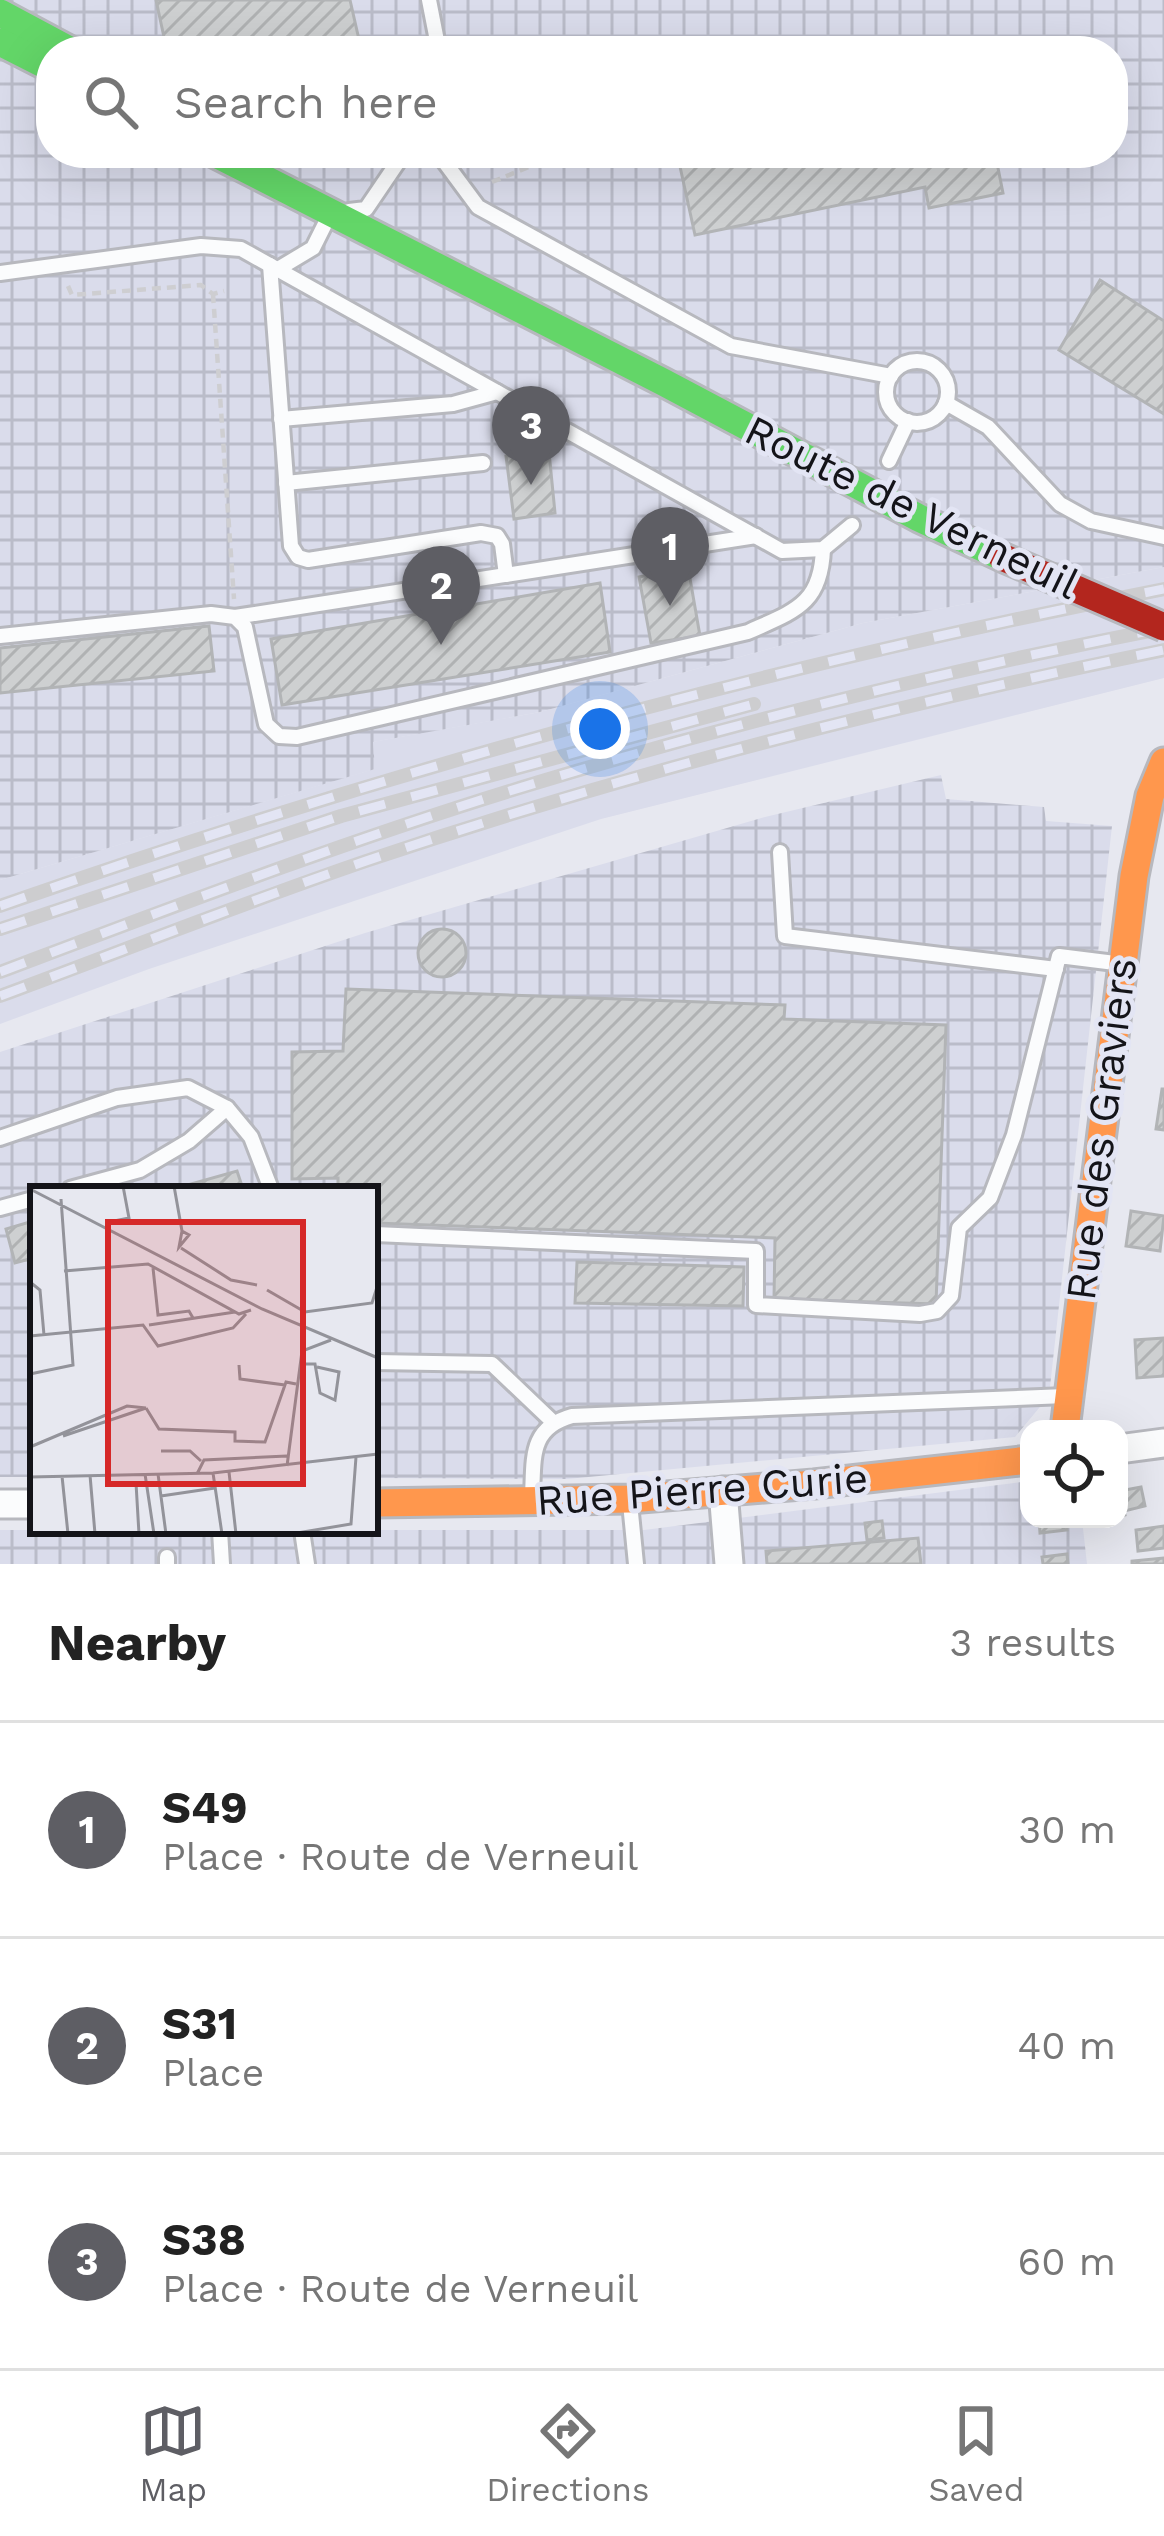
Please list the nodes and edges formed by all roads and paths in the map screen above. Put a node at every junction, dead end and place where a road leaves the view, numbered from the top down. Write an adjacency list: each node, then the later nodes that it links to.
1 (429, 0): 4 (lane)
2 (0, 13): 3 (main road)
3 (43, 36)
4 (436, 36)
5 (0, 42): 6 (main road)
6 (36, 60)
7 (243, 168): 14 (main road, Route de Verneuil)
8 (290, 168): 13 (main road, Route de Verneuil)
9 (394, 168): 13 (lane)
10 (449, 168): 20 (lane)
11 (526, 168): 12 (path)
12 (492, 182)
13 (366, 209): 14 (lane); 21 (main road, Route de Verneuil)
14 (330, 214): 16 (lane); 21 (main road, Route de Verneuil)
15 (56, 266): 16 (lane); 17 (lane); 19 (path)
16 (274, 267): 22 (lane); 24 (lane)
17 (0, 273)
18 (224, 291): 19 (path)
19 (213, 294): 34 (path)
20 (891, 376): 23 (lane); 25 (lane)
21 (663, 382): 35 (main road, Route de Verneuil, bridge)
22 (497, 392): 24 (lane); 30 (lane)
23 (946, 403): 25 (lane); 31 (lane)
24 (281, 419): 28 (lane)
25 (908, 421): 26 (lane)
26 (889, 461)
27 (483, 463): 28 (lane)
28 (286, 483): 33 (lane)
29 (852, 525): 32 (lane)
30 (756, 536): 32 (lane); 33 (lane)
31 (1164, 537)
32 (823, 549): 34 (lane)
33 (506, 575): 34 (lane)
34 (236, 616): 36 (lane)
35 (1164, 627)
36 (0, 636)
37 (1164, 762): 38 (main road, Rue des Graviers)
38 (1152, 843): 40 (main road, Rue des Graviers)
39 (780, 852): 41 (lane)
40 (1123, 964): 41 (lane); 50 (main road, Rue des Graviers)
41 (1056, 969): 48 (lane)
42 (227, 1108): 43 (lane); 44 (lane); 45 (lane)
43 (0, 1138)
44 (81, 1186)
45 (270, 1186)
46 (30, 1200): 47 (lane)
47 (0, 1208)
48 (378, 1234)
49 (378, 1363): 52 (lane)
50 (1066, 1396): 51 (main road, Rue des Graviers); 52 (lane)
51 (1065, 1420)
52 (553, 1421): 58 (lane)
53 (1164, 1443): 54 (street)
54 (1128, 1448)
55 (1020, 1461): 56 (main road, Rue Pierre Curie)
56 (723, 1491): 57 (main road, Rue Pierre Curie); 65 (street)
57 (629, 1498): 58 (main road, Rue Pierre Curie); 64 (lane)
58 (531, 1502): 59 (main road, Rue Pierre Curie)
59 (378, 1504)
60 (220, 1534): 62 (lane)
61 (302, 1534): 63 (lane)
62 (222, 1564)
63 (307, 1564)
64 (636, 1564)
65 (729, 1564)

